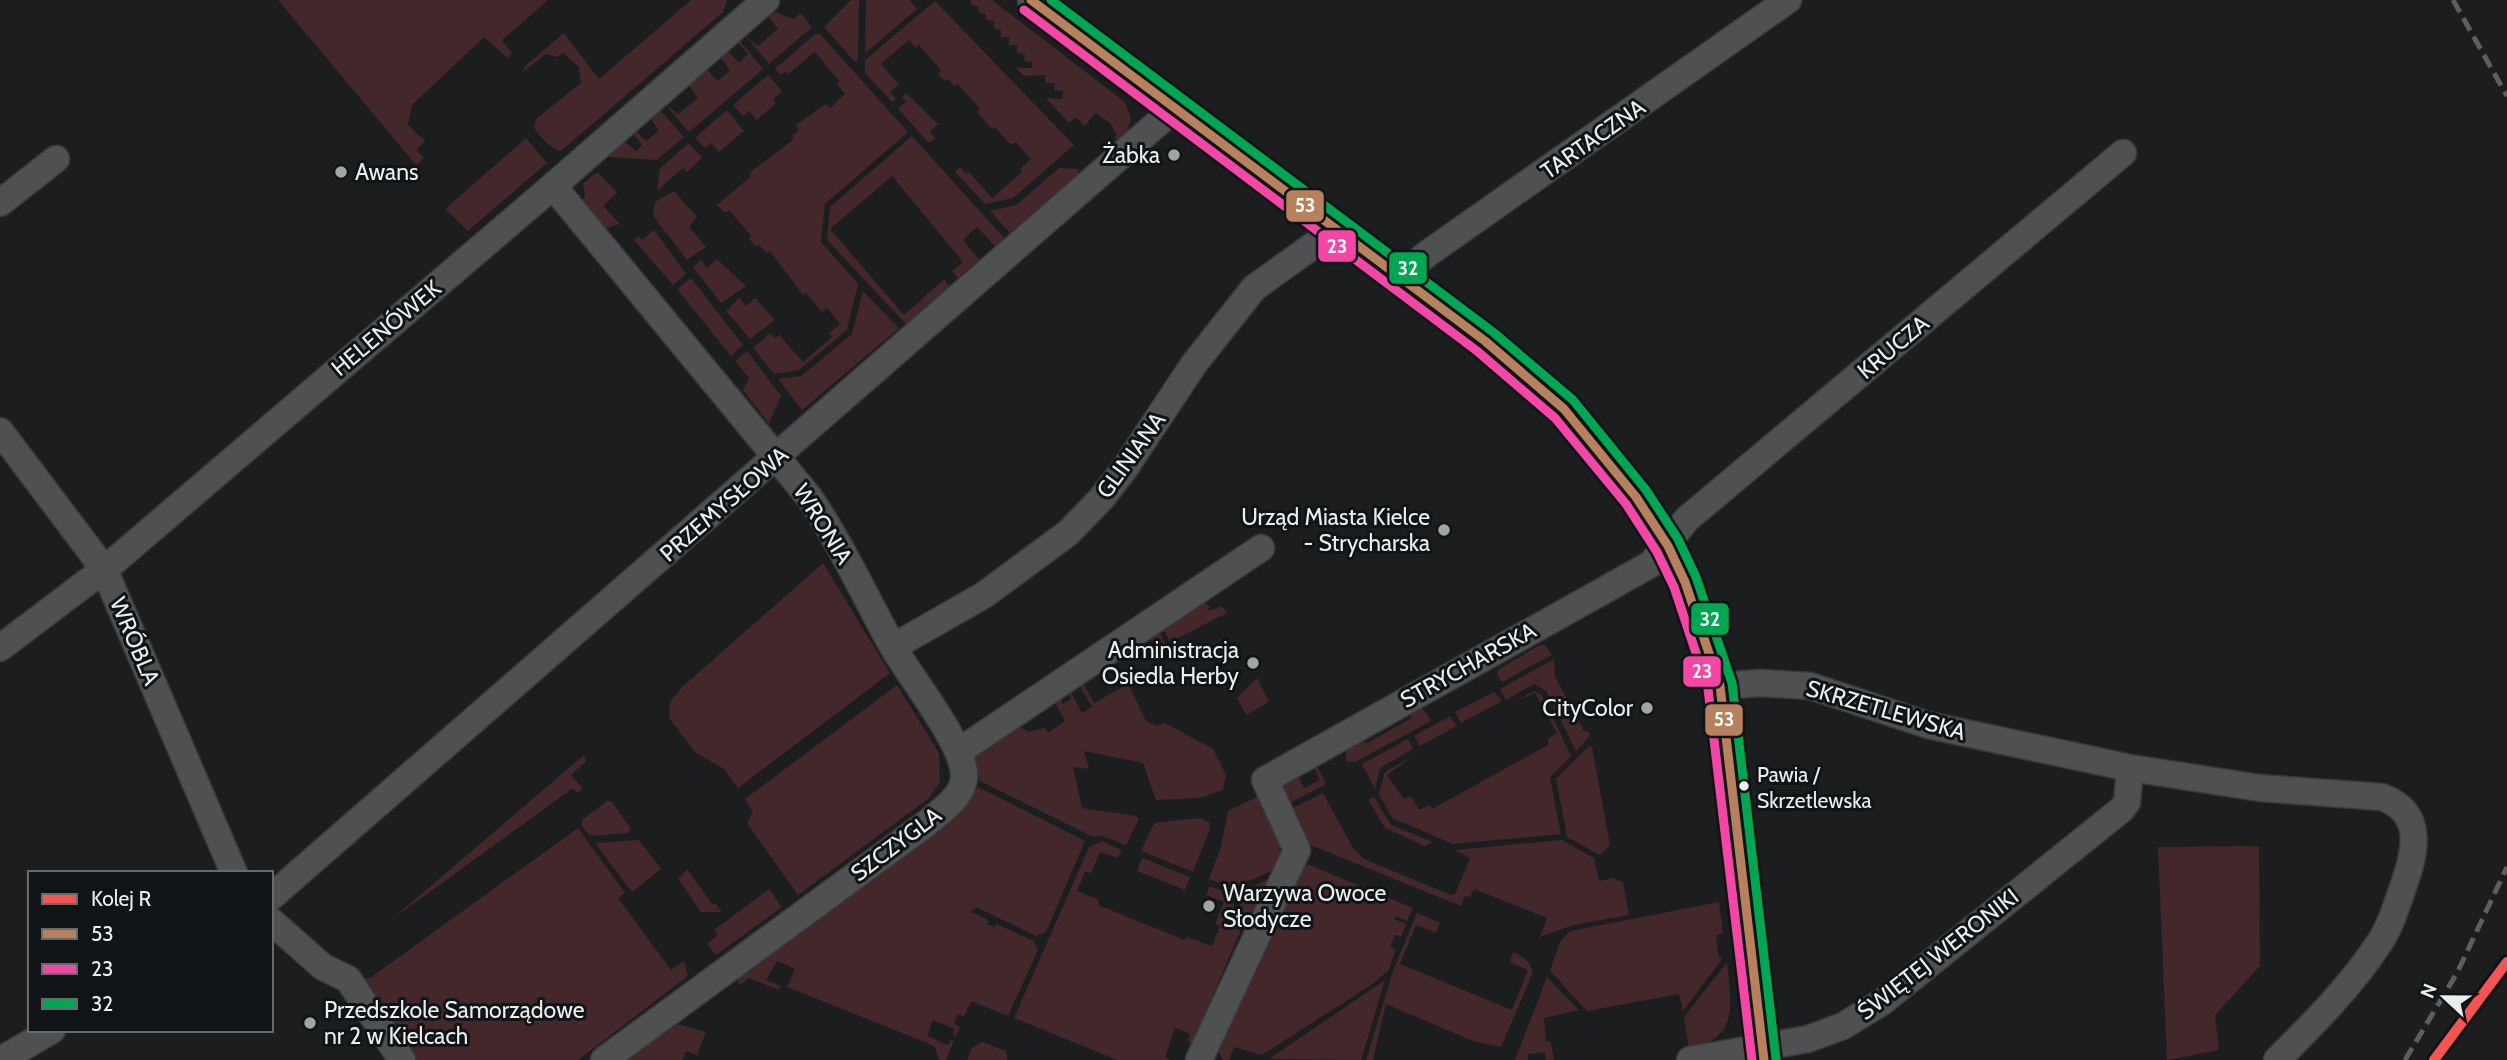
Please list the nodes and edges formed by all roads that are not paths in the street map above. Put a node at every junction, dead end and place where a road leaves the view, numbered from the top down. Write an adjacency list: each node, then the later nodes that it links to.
1 (765, 0): 7 (street, HELENÓWEK)
2 (1031, 0): 4 (street)
3 (1788, 0): 10 (street, TARTACZNA)
4 (1174, 110): 9 (street); 12 (street, PRZEMYSŁOWA)
5 (2123, 153): 13 (street, KRUCZA)
6 (56, 159): 8 (street)
7 (553, 186): 12 (street, WRONIA); 15 (street, HELENÓWEK)
8 (0, 203)
9 (1336, 229): 10 (street); 16 (street, GLINIANA)
10 (1399, 277): 13 (street)
11 (0, 431): 15 (street, WRÓBLA)
12 (778, 457): 16 (street, WRONIA); 22 (street, PRZEMYSŁOWA)
13 (1668, 546): 18 (street); 29 (street, STRYCHARSKA)
14 (1261, 548): 19 (street)
15 (104, 569): 17 (street, HELENÓWEK); 21 (street, WRÓBLA)
16 (893, 647): 19 (street, WRONIA)
17 (0, 648)
18 (1720, 686): 20 (street, SKRZETLEWSKA); 25 (street)
19 (958, 752): 28 (street, SZCZYGLA)
20 (2130, 768): 25 (street, ŚWIĘTEJ WERONIKI); 31 (street, SKRZETLEWSKA)
21 (233, 871)
22 (273, 895)
23 (273, 923): 27 (street)
24 (49, 1032): 26 (street)
25 (1763, 1053): 30 (street, ŚWIĘTEJ WERONIKI)
26 (1, 1060)
27 (402, 1060)
28 (604, 1060)
29 (1199, 1060)
30 (1690, 1060)
31 (2277, 1060)

